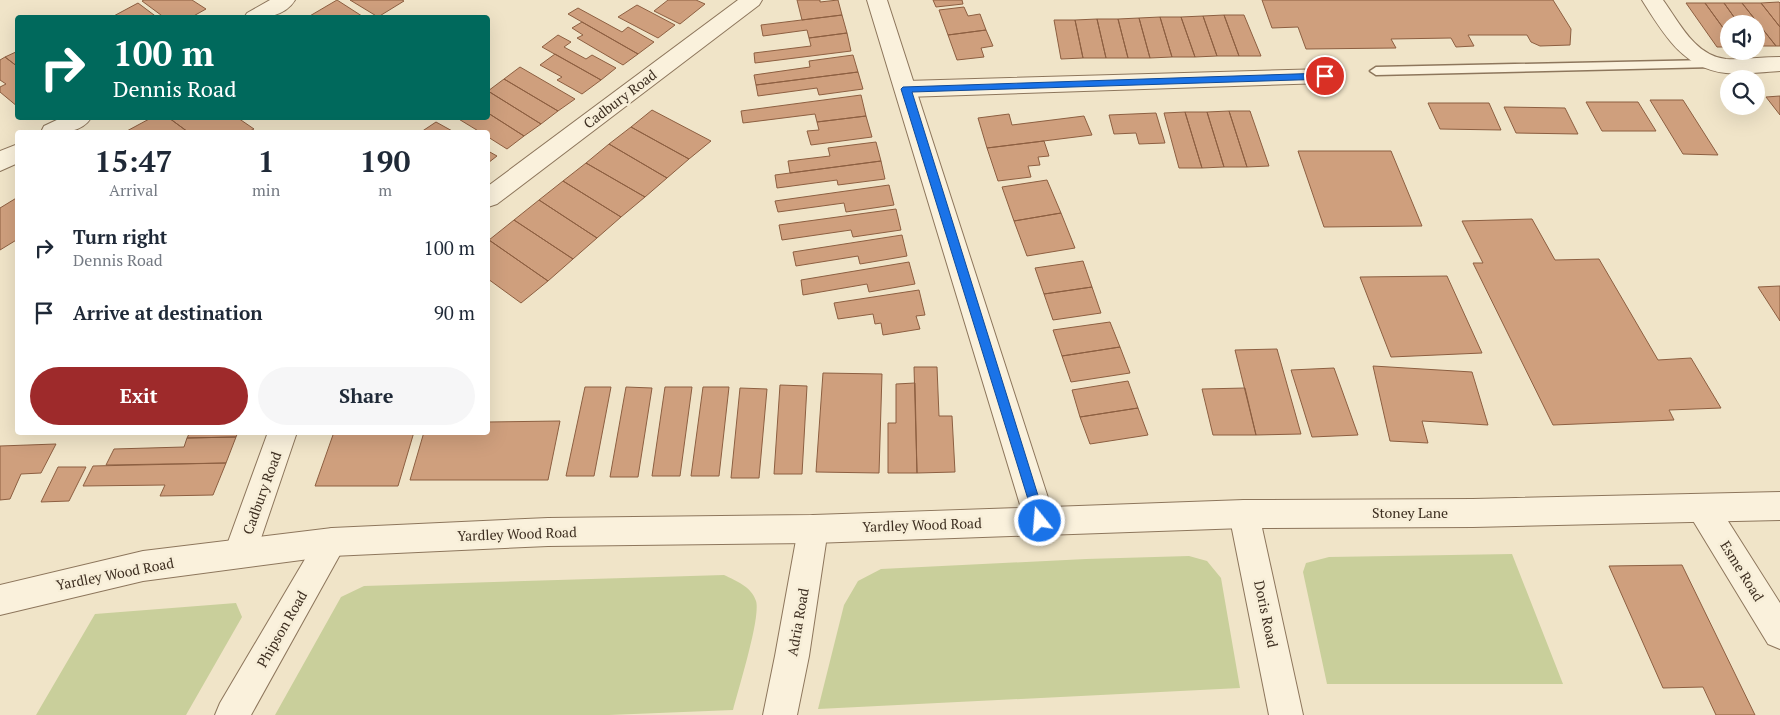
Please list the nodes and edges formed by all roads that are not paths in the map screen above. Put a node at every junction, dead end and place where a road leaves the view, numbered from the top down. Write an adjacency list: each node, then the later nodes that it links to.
1 (285, 0): 5 (street)
2 (752, 0): 15 (street, Cadbury Road)
3 (877, 0): 10 (street)
4 (1652, 0): 6 (street)
5 (259, 15)
6 (1710, 64): 7 (street); 8 (lane)
7 (1778, 67)
8 (1376, 71)
9 (1325, 76): 10 (street)
10 (906, 89): 20 (street)
11 (75, 120): 12 (street)
12 (56, 130)
13 (15, 154): 14 (street)
14 (0, 162)
15 (490, 196)
16 (283, 435): 23 (street, Cadbury Road)
17 (1780, 506): 18 (street, Stoney Lane)
18 (1703, 509): 19 (street, Stoney Lane); 25 (street, Esme Road)
19 (1244, 514): 20 (street, Stoney Lane); 28 (street, Doris Road)
20 (1040, 521): 21 (street, Yardley Wood Road)
21 (814, 529): 22 (street, Yardley Wood Road); 27 (street, Adria Road)
22 (332, 542): 23 (street, Yardley Wood Road); 26 (street, Phipson Road)
23 (240, 553): 24 (street, Yardley Wood Road)
24 (0, 600)
25 (1780, 633)
26 (232, 715)
27 (780, 715)
28 (1286, 715)

